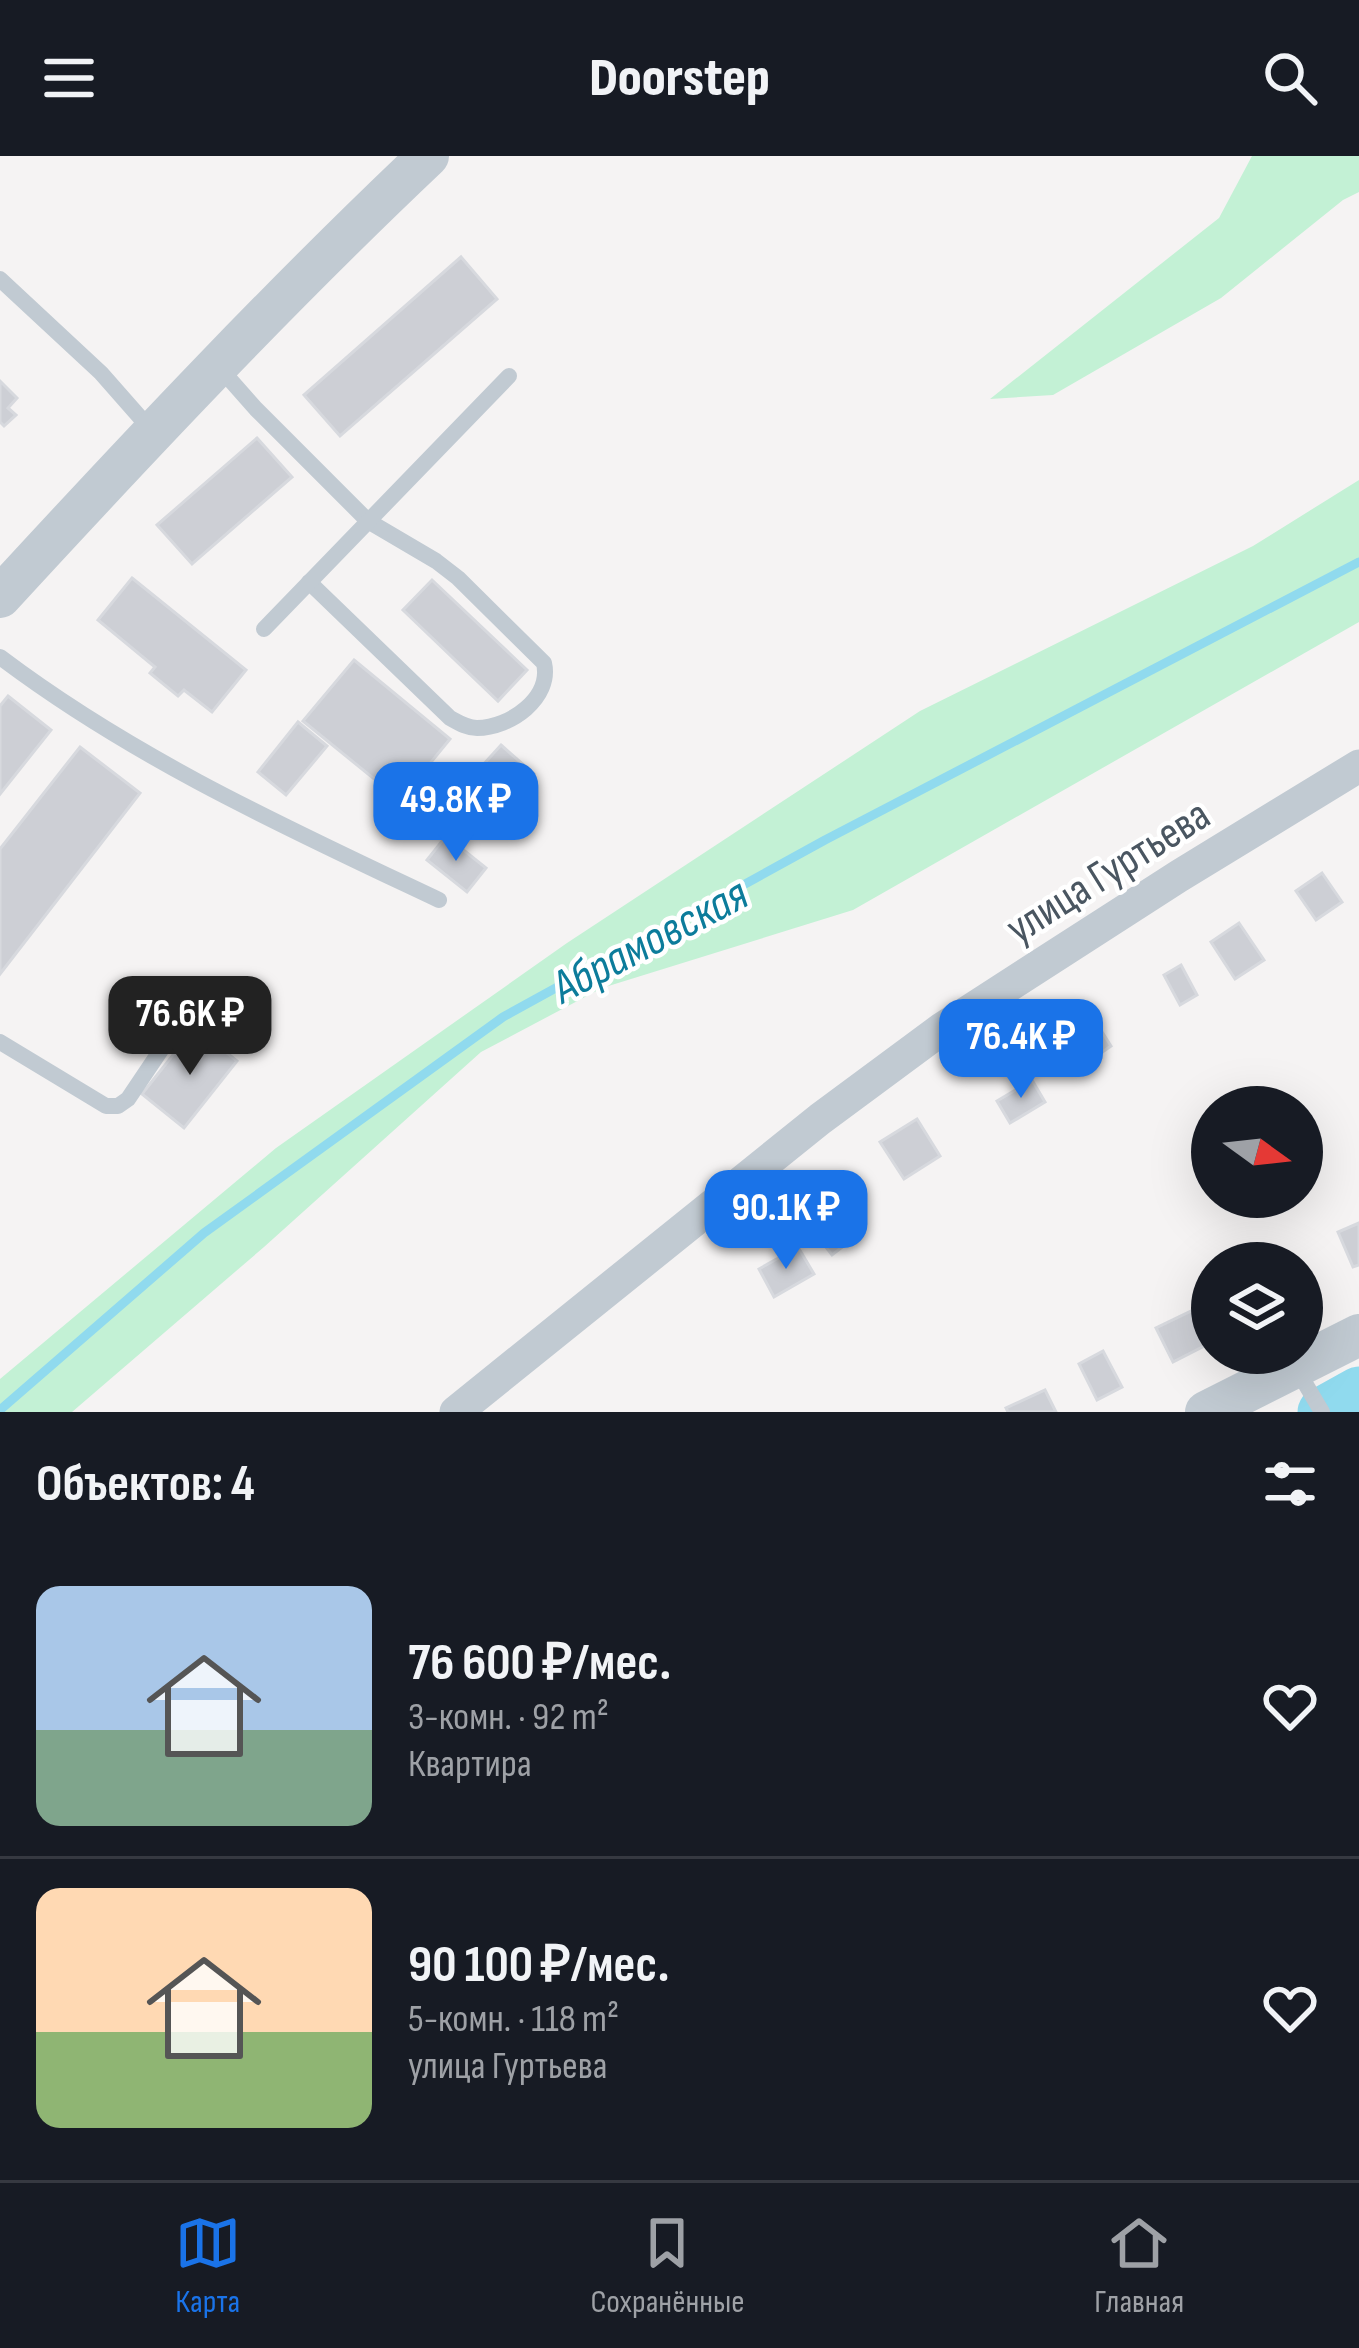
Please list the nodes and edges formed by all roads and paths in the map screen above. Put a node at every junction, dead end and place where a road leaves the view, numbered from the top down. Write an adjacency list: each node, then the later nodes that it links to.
1 (428, 156): 3 (street)
2 (0, 279): 5 (lane)
3 (218, 365): 5 (street); 6 (lane)
4 (509, 376): 6 (lane)
5 (153, 432): 8 (street)
6 (368, 521): 7 (lane); 7 (lane)
7 (309, 582): 9 (lane)
8 (0, 597)
9 (263, 628)
10 (0, 657): 12 (lane)
11 (1359, 766): 19 (street, улица Гуртьева)
12 (439, 900)
13 (169, 1038): 14 (lane)
14 (0, 1042)
15 (1359, 1335): 16 (street)
16 (1323, 1353)
17 (1282, 1374): 20 (street)
18 (1300, 1374): 21 (lane)
19 (456, 1412)
20 (1206, 1412)
21 (1322, 1412)

